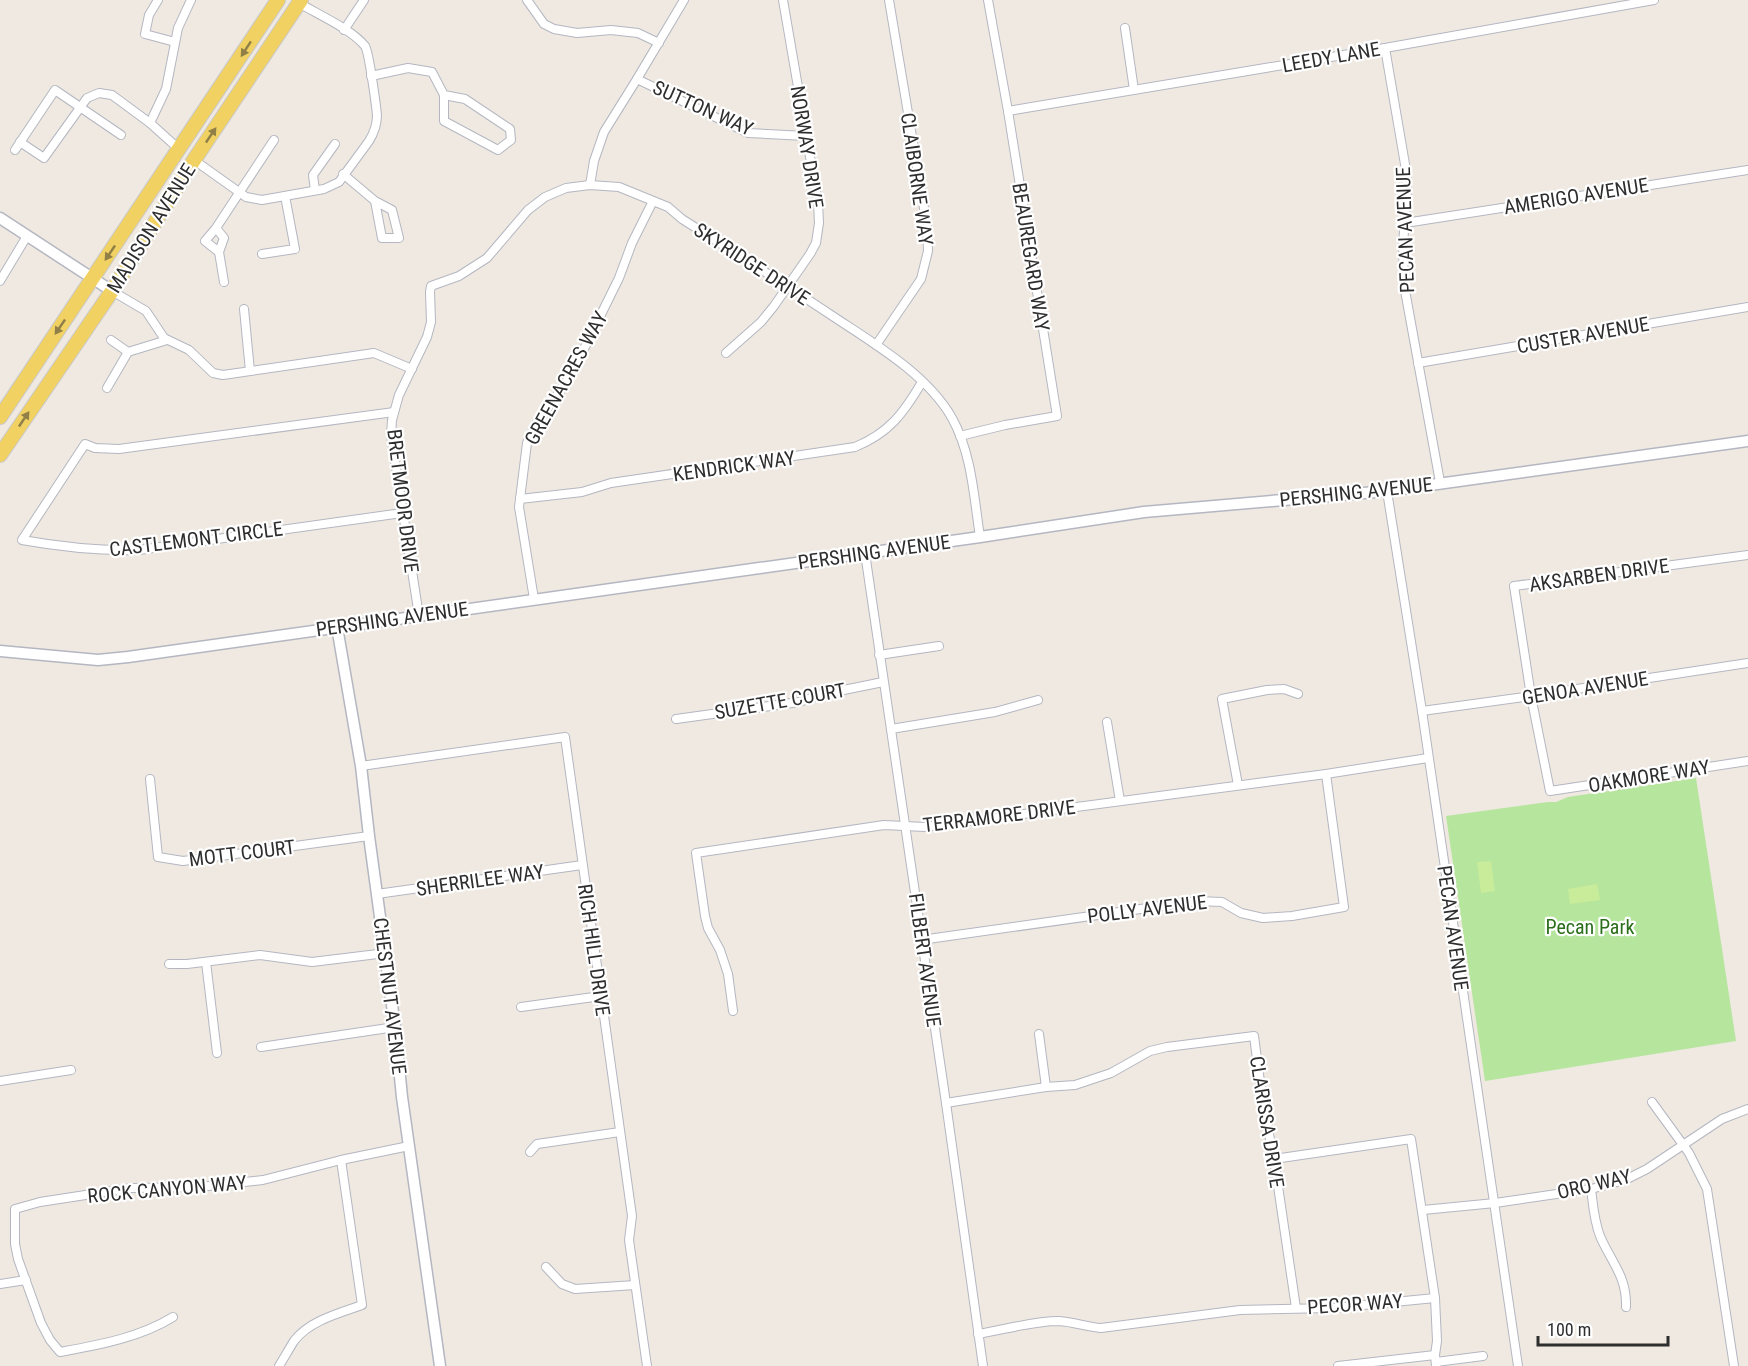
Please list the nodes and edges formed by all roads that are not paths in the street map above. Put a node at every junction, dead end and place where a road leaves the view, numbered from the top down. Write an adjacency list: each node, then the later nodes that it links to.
1 (158, 0): 14 (street)
2 (191, 0): 14 (street)
3 (279, 0): 28 (main road, MADISON AVENUE, one-way to 28)
4 (364, 0): 13 (street)
5 (527, 0): 15 (street)
6 (684, 0): 15 (street)
7 (783, 0): 25 (street, NORWAY DRIVE)
8 (889, 0): 54 (street, CLAIBORNE WAY)
9 (988, 0): 22 (street, BEAUREGARD WAY)
10 (1654, 0): 16 (street, LEEDY LANE)
11 (300, 1): 13 (street); 29 (main road, MADISON AVENUE, one-way to 11)
12 (1125, 28): 19 (street)
13 (344, 30): 17 (street)
14 (175, 42): 23 (street)
15 (659, 43): 18 (street)
16 (1385, 48): 19 (street, LEEDY LANE); 39 (street, PECAN AVENUE)
17 (371, 76): 20 (street); 31 (street)
18 (637, 79): 25 (street, SUTTON WAY); 32 (street)
19 (1134, 90): 22 (street, LEEDY LANE)
20 (444, 95): 20 (street)
21 (80, 107): 21 (street); 23 (street); 24 (street)
22 (1008, 111): 64 (street, BEAUREGARD WAY)
23 (150, 123): 28 (street)
24 (121, 135)
25 (806, 136): 48 (street, NORWAY DRIVE)
26 (274, 140): 34 (street)
27 (335, 144): 33 (street)
28 (180, 150): 44 (main road, MADISON AVENUE, one-way to 44)
29 (194, 160): 34 (street); 49 (main road, MADISON AVENUE)
30 (1748, 170): 39 (street, AMERIGO AVENUE)
31 (343, 174): 33 (street); 36 (street)
32 (590, 185): 37 (street, SKYRIDGE DRIVE); 47 (street, SKYRIDGE DRIVE)
33 (315, 190): 35 (street)
34 (239, 192): 35 (street); 40 (street)
35 (285, 196): 43 (street)
36 (375, 201)
37 (653, 201): 48 (street, SKYRIDGE DRIVE); 69 (street, GREENACRES WAY)
38 (0, 218): 41 (street)
39 (1405, 223): 57 (street, PECAN AVENUE)
40 (216, 228): 42 (street); 42 (street)
41 (27, 236): 44 (street); 45 (street)
42 (219, 252): 46 (street)
43 (262, 254)
44 (93, 279): 49 (street); 63 (main road, MADISON AVENUE, one-way to 63)
45 (0, 281)
46 (224, 282)
47 (431, 286): 58 (street, BRETMOOR DRIVE)
48 (789, 287): 54 (street, SKYRIDGE DRIVE); 56 (street, NORWAY DRIVE)
49 (112, 291): 53 (street); 66 (main road, MADISON AVENUE, one-way to 49)
50 (1748, 307): 57 (street, CUSTER AVENUE)
51 (244, 309): 59 (street)
52 (111, 340): 55 (street)
53 (167, 340): 55 (street); 59 (street)
54 (876, 345): 60 (street, SKYRIDGE DRIVE)
55 (128, 352): 61 (street)
56 (726, 353)
57 (1418, 363): 67 (street, PECAN AVENUE)
58 (412, 369): 59 (street); 62 (street, BRETMOOR DRIVE)
59 (250, 371)
60 (922, 382): 64 (street, SKYRIDGE DRIVE); 69 (street, KENDRICK WAY)
61 (107, 388)
62 (394, 412): 70 (street, BRETMOOR DRIVE); 70 (street, CASTLEMONT CIRCLE)
63 (0, 417)
64 (960, 436): 71 (street, SKYRIDGE DRIVE)
65 (1748, 441): 67 (street, PERSHING AVENUE)
66 (0, 455)
67 (1440, 482): 68 (street, PERSHING AVENUE)
68 (1387, 491): 71 (street, PERSHING AVENUE); 85 (street, PECAN AVENUE)
69 (520, 499): 74 (street, GREENACRES WAY)
70 (402, 513): 75 (street, BRETMOOR DRIVE)
71 (980, 537): 72 (street, PERSHING AVENUE)
72 (865, 553): 74 (street, PERSHING AVENUE); 79 (street, FILBERT AVENUE)
73 (1748, 555): 83 (street, AKSARBEN DRIVE)
74 (534, 599): 75 (street, PERSHING AVENUE)
75 (419, 616): 76 (street, PERSHING AVENUE)
76 (337, 627): 78 (street, PERSHING AVENUE); 91 (street, CHESTNUT AVENUE)
77 (939, 646): 79 (street)
78 (0, 651)
79 (879, 654): 81 (street, FILBERT AVENUE)
80 (1748, 663): 83 (street, GENOA AVENUE)
81 (883, 682): 86 (street, SUZETTE COURT); 88 (street, FILBERT AVENUE)
82 (1298, 694): 94 (street)
83 (1531, 696): 85 (street, GENOA AVENUE); 95 (street, AKSARBEN DRIVE)
84 (1038, 700): 88 (street)
85 (1422, 711): 89 (street, PECAN AVENUE)
86 (676, 719)
87 (1107, 722): 96 (street)
88 (891, 729): 97 (street, FILBERT AVENUE)
89 (1428, 758): 92 (street, TERRAMORE DRIVE); 125 (street, PECAN AVENUE)
90 (1748, 760): 95 (street, OAKMORE WAY)
91 (361, 766): 98 (street, CHESTNUT AVENUE); 99 (street, RICH HILL DRIVE)
92 (1326, 774): 94 (street, TERRAMORE DRIVE); 101 (street, POLLY AVENUE)
93 (150, 779): 98 (street, MOTT COURT)
94 (1238, 785): 96 (street, TERRAMORE DRIVE)
95 (1550, 791)
96 (1120, 801): 97 (street, TERRAMORE DRIVE)
97 (906, 825): 101 (street, FILBERT AVENUE); 107 (street, TERRAMORE DRIVE)
98 (369, 836): 100 (street, CHESTNUT AVENUE)
99 (582, 865): 100 (street, SHERRILEE WAY); 105 (street, RICH HILL DRIVE)
100 (377, 894): 102 (street, CHESTNUT AVENUE)
101 (921, 940): 116 (street, FILBERT AVENUE)
102 (386, 953): 103 (street); 108 (street, CHESTNUT AVENUE)
103 (206, 962): 104 (street); 111 (street)
104 (169, 964)
105 (601, 996): 106 (street); 118 (street, RICH HILL DRIVE)
106 (521, 1007)
107 (733, 1011)
108 (395, 1027): 110 (street); 120 (street, CHESTNUT AVENUE)
109 (1039, 1034): 114 (street)
110 (261, 1047)
111 (217, 1053)
112 (71, 1071): 113 (street)
113 (0, 1081)
114 (1046, 1087): 116 (street, CLARISSA DRIVE); 122 (street, CLARISSA DRIVE)
115 (1652, 1101): 119 (street)
116 (946, 1103): 135 (street, FILBERT AVENUE)
117 (1748, 1109): 119 (street, ORO WAY)
118 (620, 1132): 121 (street); 130 (street, RICH HILL DRIVE)
119 (1682, 1145): 124 (street, ORO WAY); 144 (street)
120 (409, 1146): 123 (street, ROCK CANYON WAY); 139 (street, CHESTNUT AVENUE)
121 (530, 1152)
122 (1274, 1159): 126 (street); 133 (street, CLARISSA DRIVE)
123 (341, 1160): 128 (street, ROCK CANYON WAY); 138 (street)
124 (1590, 1189): 125 (street, ORO WAY); 132 (street)
125 (1495, 1203): 126 (street, ORO WAY); 143 (street, PECAN AVENUE)
126 (1423, 1210): 131 (street)
127 (546, 1267): 130 (street)
128 (26, 1281): 129 (street); 134 (street, ROCK CANYON WAY)
129 (0, 1284)
130 (635, 1285): 140 (street, RICH HILL DRIVE)
131 (1435, 1298): 133 (street, PECOR WAY); 137 (street)
132 (1626, 1307)
133 (1296, 1308): 135 (street, PECOR WAY)
134 (173, 1317)
135 (978, 1334): 141 (street, FILBERT AVENUE)
136 (1483, 1356): 137 (street)
137 (1436, 1361): 142 (street)
138 (279, 1366)
139 (440, 1366)
140 (647, 1366)
141 (983, 1366)
142 (1338, 1366)
143 (1518, 1366)
144 (1734, 1366)

